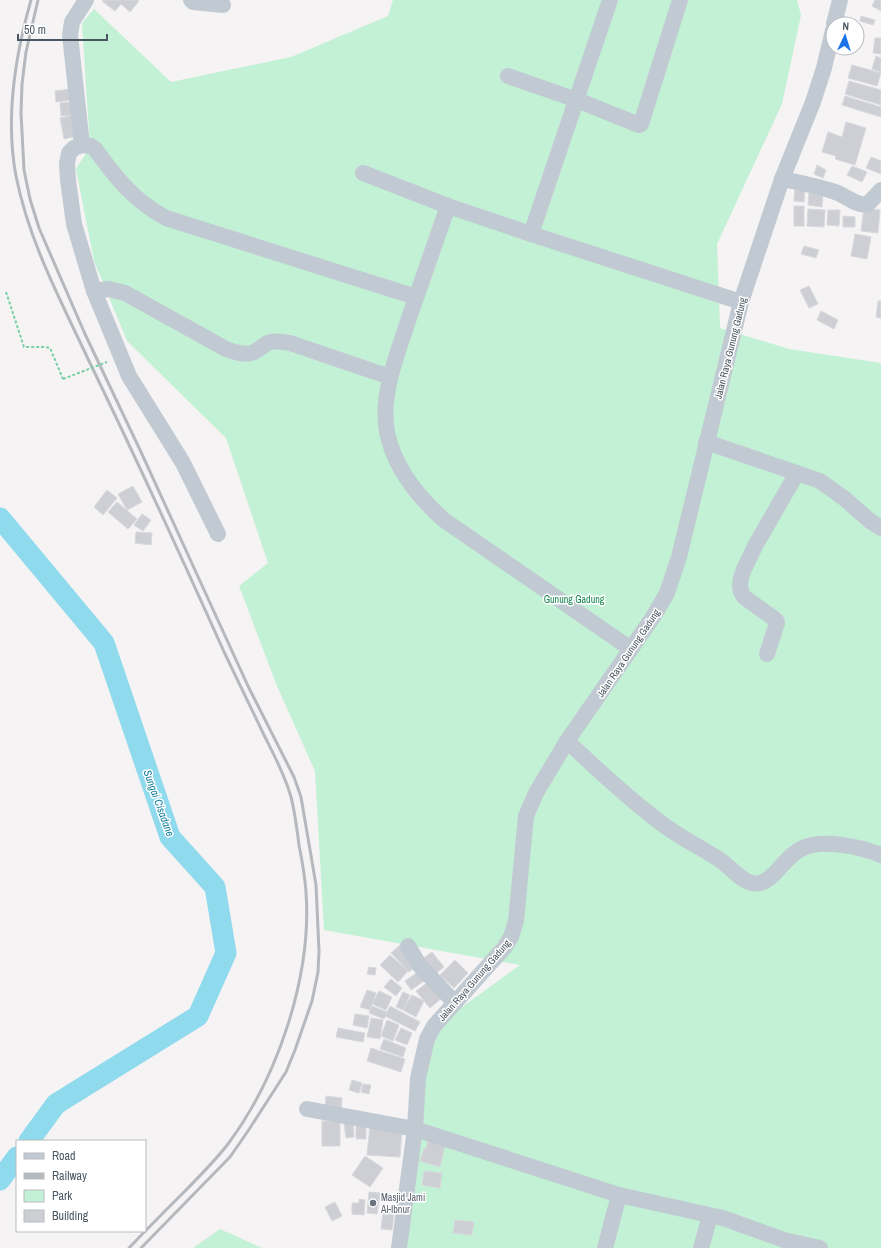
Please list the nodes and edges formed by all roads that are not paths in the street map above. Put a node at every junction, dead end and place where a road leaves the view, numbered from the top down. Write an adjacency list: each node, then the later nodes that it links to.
1 (86, 0): 11 (street)
2 (191, 0): 6 (street)
3 (610, 0): 10 (street)
4 (680, 0): 10 (street)
5 (840, 0): 7 (street)
6 (223, 5)
7 (836, 16)
8 (827, 56): 13 (street, Jalan Raya Gunung Gadung)
9 (508, 76): 10 (street)
10 (577, 100): 16 (street)
11 (82, 145): 17 (street); 18 (street)
12 (363, 173): 15 (street)
13 (782, 180): 14 (street); 19 (street, Jalan Raya Gunung Gadung)
14 (881, 190)
15 (448, 206): 16 (street); 18 (street)
16 (531, 234): 19 (street)
17 (94, 291): 20 (street); 24 (street)
18 (416, 297): 20 (street)
19 (741, 302): 21 (street, Jalan Raya Gunung Gadung)
20 (390, 377): 25 (street)
21 (706, 442): 22 (street); 25 (street, Jalan Raya Gunung Gadung)
22 (798, 473): 23 (street); 26 (street)
23 (881, 528)
24 (218, 534)
25 (631, 649): 27 (street, Jalan Raya Gunung Gadung)
26 (768, 654)
27 (567, 741): 28 (street); 30 (street, Jalan Raya Gunung Gadung)
28 (881, 855)
29 (408, 946): 30 (street)
30 (455, 1003): 32 (street, Jalan Raya Gunung Gadung)
31 (307, 1108): 32 (street)
32 (415, 1129): 33 (street); 35 (street, Jalan Raya Gunung Gadung)
33 (619, 1195): 34 (street); 36 (street)
34 (710, 1216): 37 (street); 38 (street)
35 (400, 1248)
36 (605, 1248)
37 (701, 1248)
38 (820, 1248)

